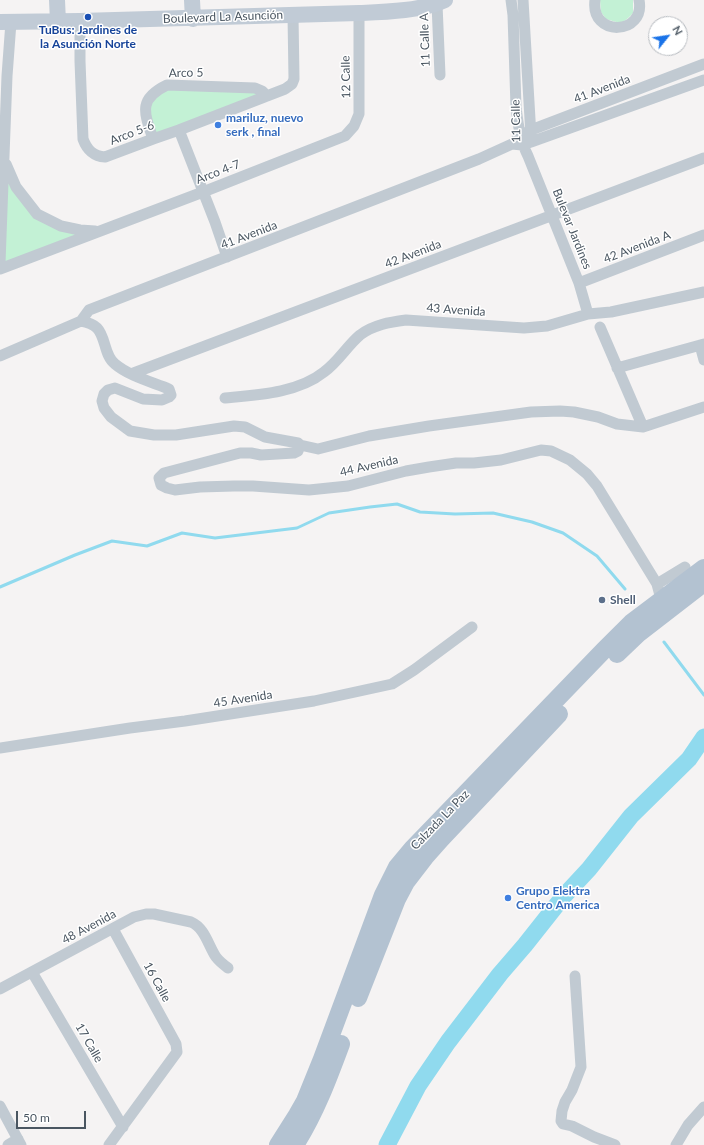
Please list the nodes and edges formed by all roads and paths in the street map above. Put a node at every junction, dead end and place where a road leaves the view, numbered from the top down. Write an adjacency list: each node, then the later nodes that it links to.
1 (57, 0): 13 (main road)
2 (192, 0): 11 (main road)
3 (511, 0): 23 (street, 11 Calle)
4 (523, 0): 20 (street, 11 Calle)
5 (595, 0): 6 (street)
6 (639, 0)
7 (441, 2): 9 (main road, Boulevard La Asunción); 16 (street, 11 Calle A)
8 (331, 7): 9 (main road, Boulevard La Asunción); 10 (main road, Boulevard La Asunción)
9 (359, 13): 21 (street, 12 Calle)
10 (292, 15): 11 (main road, Boulevard La Asunción); 18 (street, Arco 5-6)
11 (193, 19): 14 (main road, Boulevard La Asunción)
12 (6, 22): 13 (main road, Boulevard La Asunción); 26 (street)
13 (58, 22): 14 (main road, Boulevard La Asunción)
14 (80, 22): 22 (street, Arco 5-6)
15 (704, 64): 20 (street, 41 Avenida)
16 (440, 75)
17 (704, 80): 23 (street, 41 Avenida)
18 (267, 96): 19 (street, Arco 5-6); 22 (street, Arco 5)
19 (179, 130): 22 (street, Arco 5-6); 27 (street)
20 (531, 130): 23 (street, 11 Calle)
21 (345, 136): 27 (street, Arco 4-7)
22 (153, 139)
23 (521, 142): 24 (street, 11 Calle); 31 (street, 41 Avenida)
24 (528, 156): 28 (street, Bulevar Jardines)
25 (704, 158): 28 (street, 42 Avenida)
26 (5, 161): 29 (street, Arco 4-7); 32 (street)
27 (203, 192): 29 (street, Arco 4-7); 31 (street)
28 (552, 215): 34 (street, Bulevar Jardines); 43 (street, 42 Avenida)
29 (101, 231): 33 (street, Arco 4-7)
30 (704, 235): 34 (street, 42 Avenida A)
31 (227, 257): 37 (street, 41 Avenida)
32 (0, 263)
33 (0, 269)
34 (579, 283): 36 (street, Bulevar Jardines)
35 (704, 292): 36 (street, 43 Avenida)
36 (588, 314): 44 (street, 43 Avenida)
37 (81, 321): 40 (street, 41 Avenida); 43 (street)
38 (600, 327): 42 (street)
39 (702, 344): 41 (street); 42 (street)
40 (0, 356)
41 (704, 360)
42 (617, 368): 46 (street)
43 (131, 374): 47 (street)
44 (225, 398)
45 (704, 407): 46 (street)
46 (643, 427): 47 (street)
47 (300, 445): 51 (street, 44 Avenida)
48 (685, 567): 51 (street)
49 (704, 568): 51 (main road, Calzada La Paz)
50 (704, 583): 66 (main road, Calzada La Paz)
51 (659, 592): 65 (main road, Calzada La Paz)
52 (472, 627): 53 (street, 45 Avenida)
53 (0, 748)
54 (113, 929): 55 (street, 48 Avenida); 56 (street, 48 Avenida); 61 (street, 16 Calle)
55 (228, 968)
56 (32, 972): 58 (street, 48 Avenida); 61 (street, 17 Calle)
57 (575, 976): 67 (street)
58 (0, 989)
59 (0, 1106): 62 (street)
60 (704, 1107): 68 (street)
61 (123, 1127): 64 (street)
62 (20, 1142): 63 (street)
63 (8, 1145)
64 (109, 1145)
65 (278, 1145)
66 (295, 1145)
67 (616, 1145)
68 (676, 1145)

